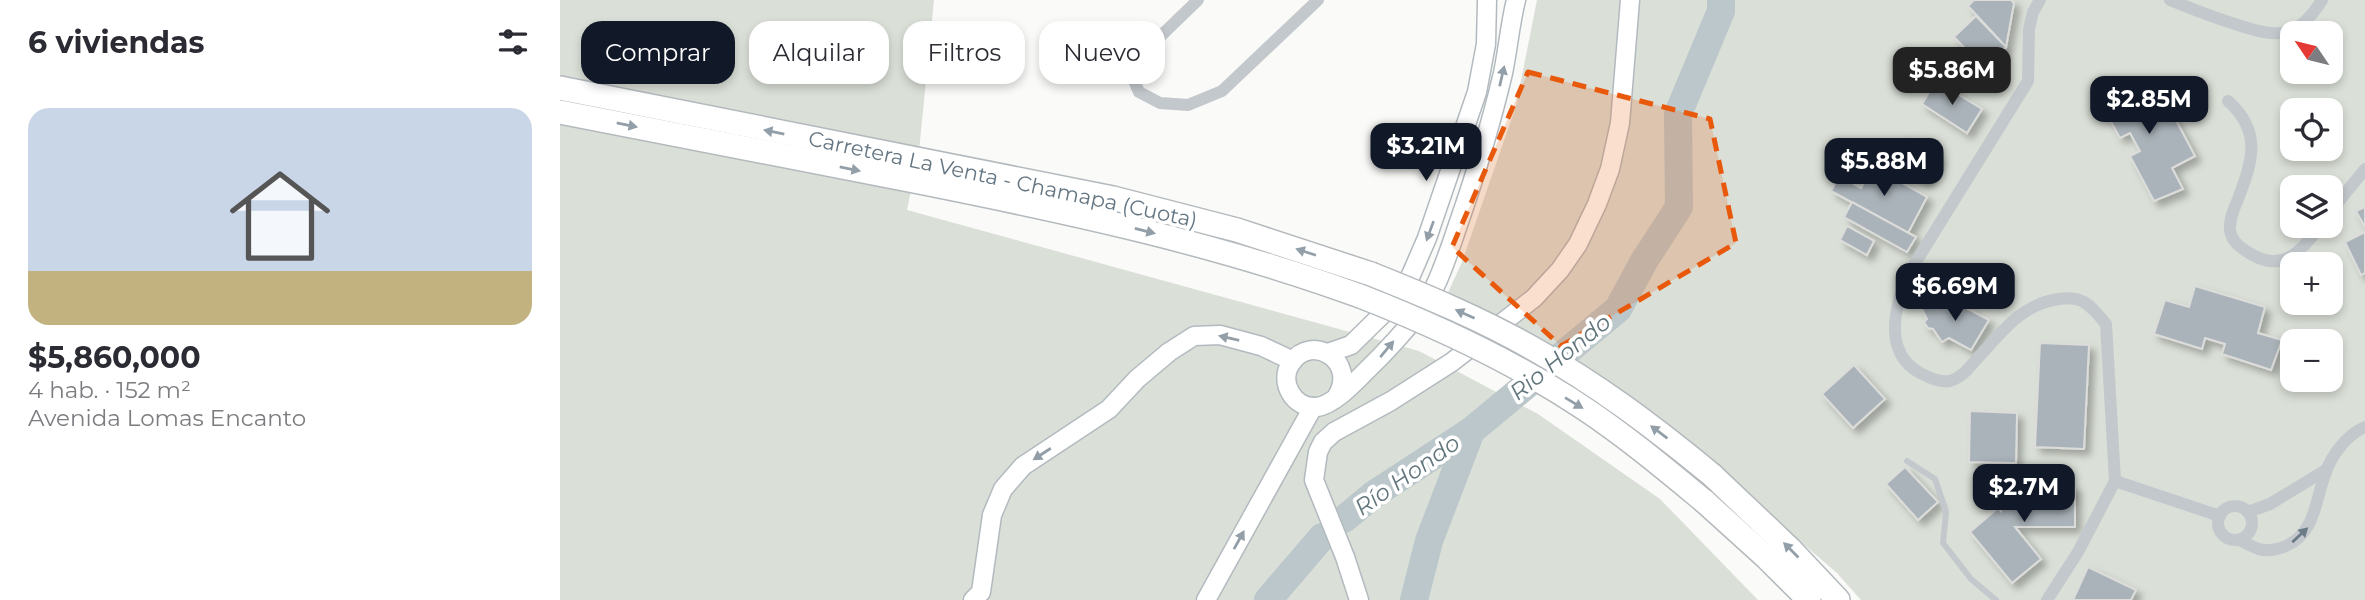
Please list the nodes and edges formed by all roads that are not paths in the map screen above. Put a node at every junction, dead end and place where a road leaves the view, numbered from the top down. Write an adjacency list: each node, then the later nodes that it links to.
1 (1198, 0): 2 (street)
2 (1318, 0)
3 (1487, 0): 15 (main road, one-way to 15)
4 (1516, 0): 17 (main road, one-way to 4)
5 (1630, 0): 28 (main road)
6 (2040, 0): 22 (street)
7 (2170, 0): 8 (street)
8 (2322, 0)
9 (560, 88): 30 (highway, Carretera La Venta - Chamapa (Cuota), one-way to 9, bridge)
10 (2228, 101): 14 (street)
11 (560, 112): 29 (highway, Carretera La Venta - Chamapa (Cuota), one-way to 29, bridge)
12 (2365, 169): 13 (street)
13 (2343, 196)
14 (2311, 238)
15 (1328, 353): 16 (main road); 17 (main road)
16 (1293, 360): 18 (main road); 26 (main road, one-way to 26)
17 (1337, 396): 18 (main road)
18 (1313, 407): 27 (main road, one-way to 18)
19 (2365, 426): 21 (street)
20 (1907, 461): 31 (lane)
21 (2326, 470): 23 (street); 25 (street, one-way to 21)
22 (2115, 481): 24 (street); 32 (street)
23 (2248, 512): 24 (street); 25 (street)
24 (2220, 516): 25 (street)
25 (2240, 540)
26 (973, 600)
27 (1206, 600)
28 (1359, 600)
29 (1809, 600)
30 (1838, 600)
31 (1996, 600)
32 (2047, 600)

